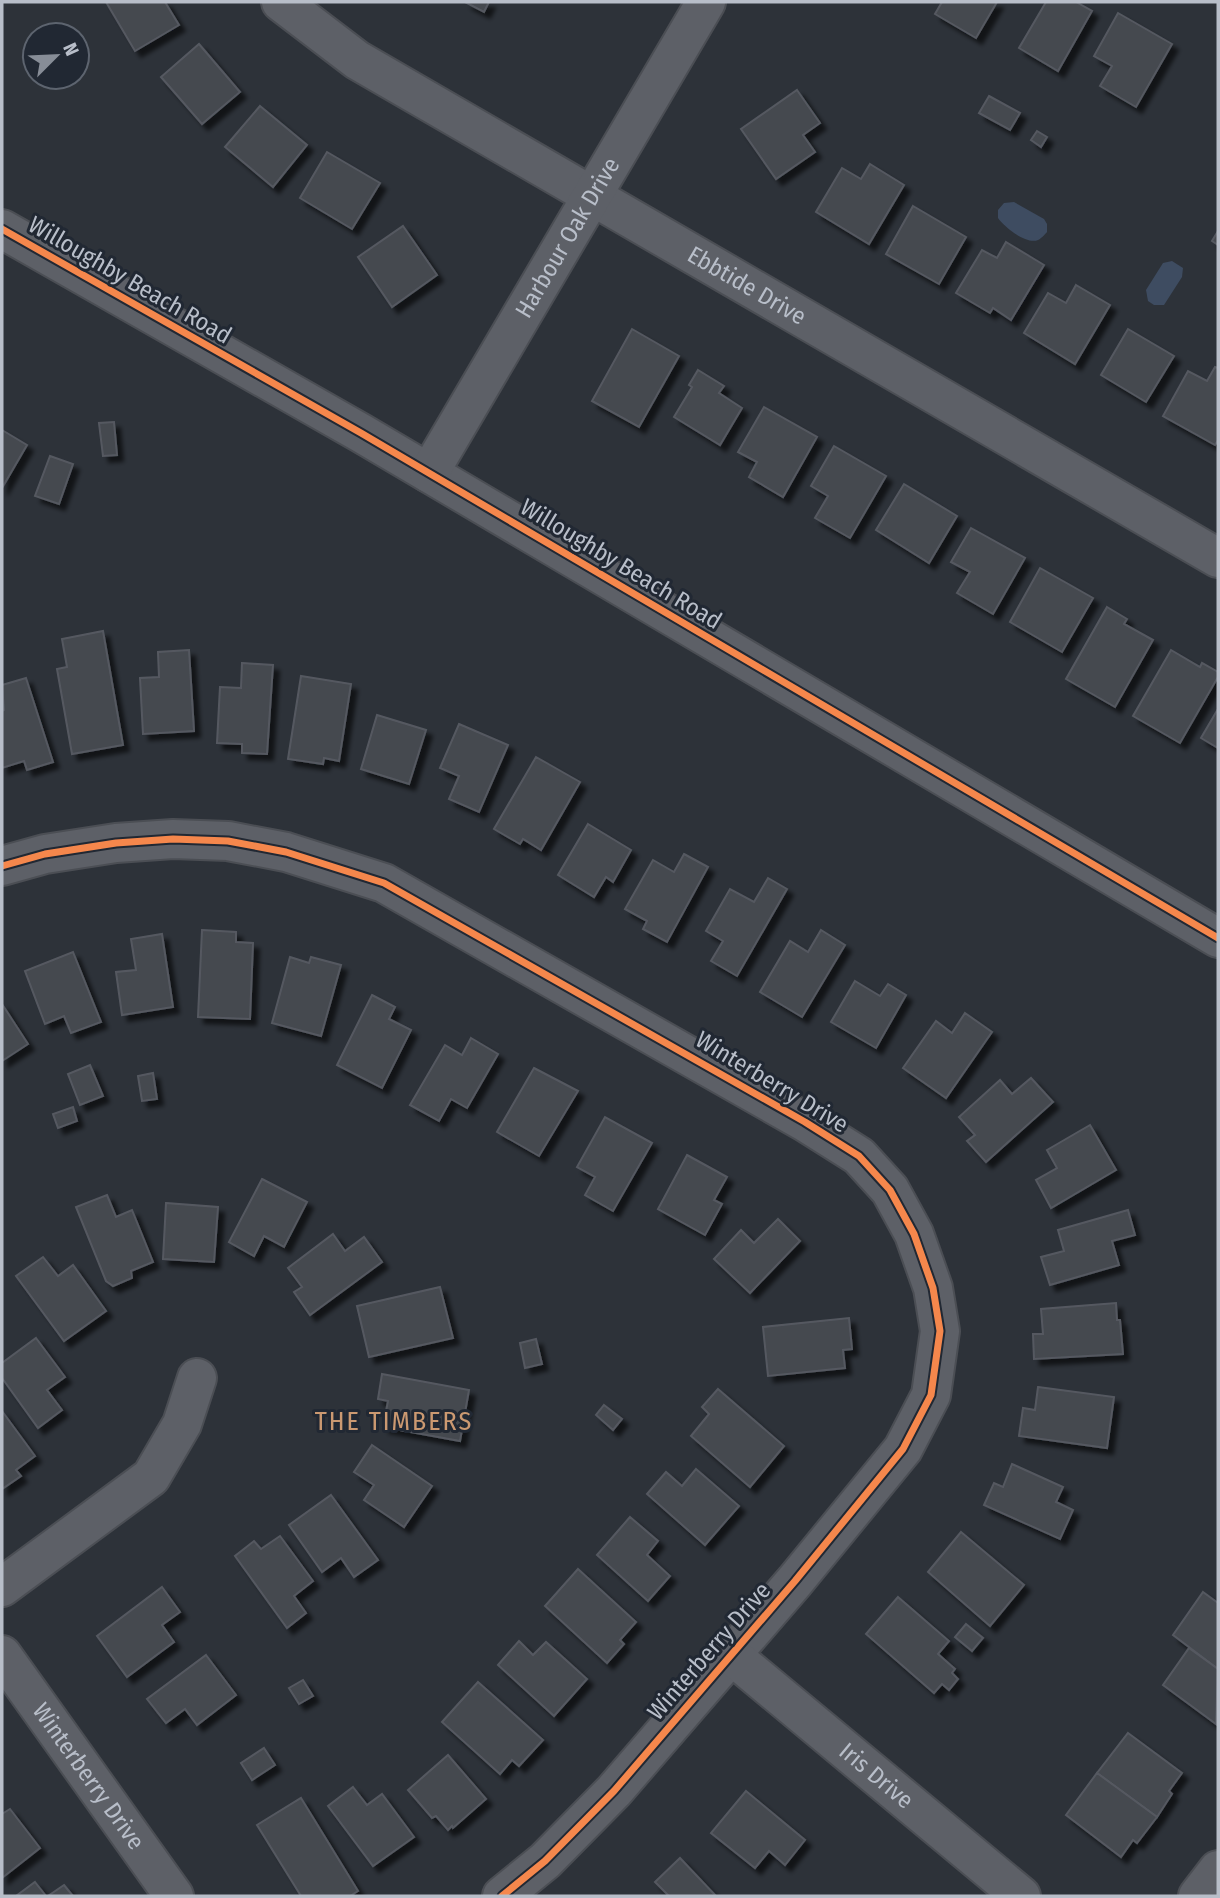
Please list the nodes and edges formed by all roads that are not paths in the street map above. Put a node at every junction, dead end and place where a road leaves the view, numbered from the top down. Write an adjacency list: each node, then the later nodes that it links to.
1 (281, 2): 3 (street, Ebbtide Drive)
2 (706, 2): 3 (street, Harbour Oak Drive)
3 (594, 195): 5 (street, Harbour Oak Drive); 6 (street, Ebbtide Drive)
4 (2, 229): 5 (street, Willoughby Beach Road)
5 (429, 473): 8 (street, Willoughby Beach Road)
6 (1218, 558)
7 (2, 866): 12 (street, Winterberry Drive)
8 (1218, 938)
9 (197, 1378): 10 (street)
10 (2, 1587)
11 (2, 1655): 14 (street, Winterberry Drive)
12 (732, 1655): 15 (street, Winterberry Drive); 16 (street, Iris Drive)
13 (1218, 1870): 17 (street)
14 (174, 1896)
15 (502, 1896)
16 (1021, 1896)
17 (1198, 1896)

